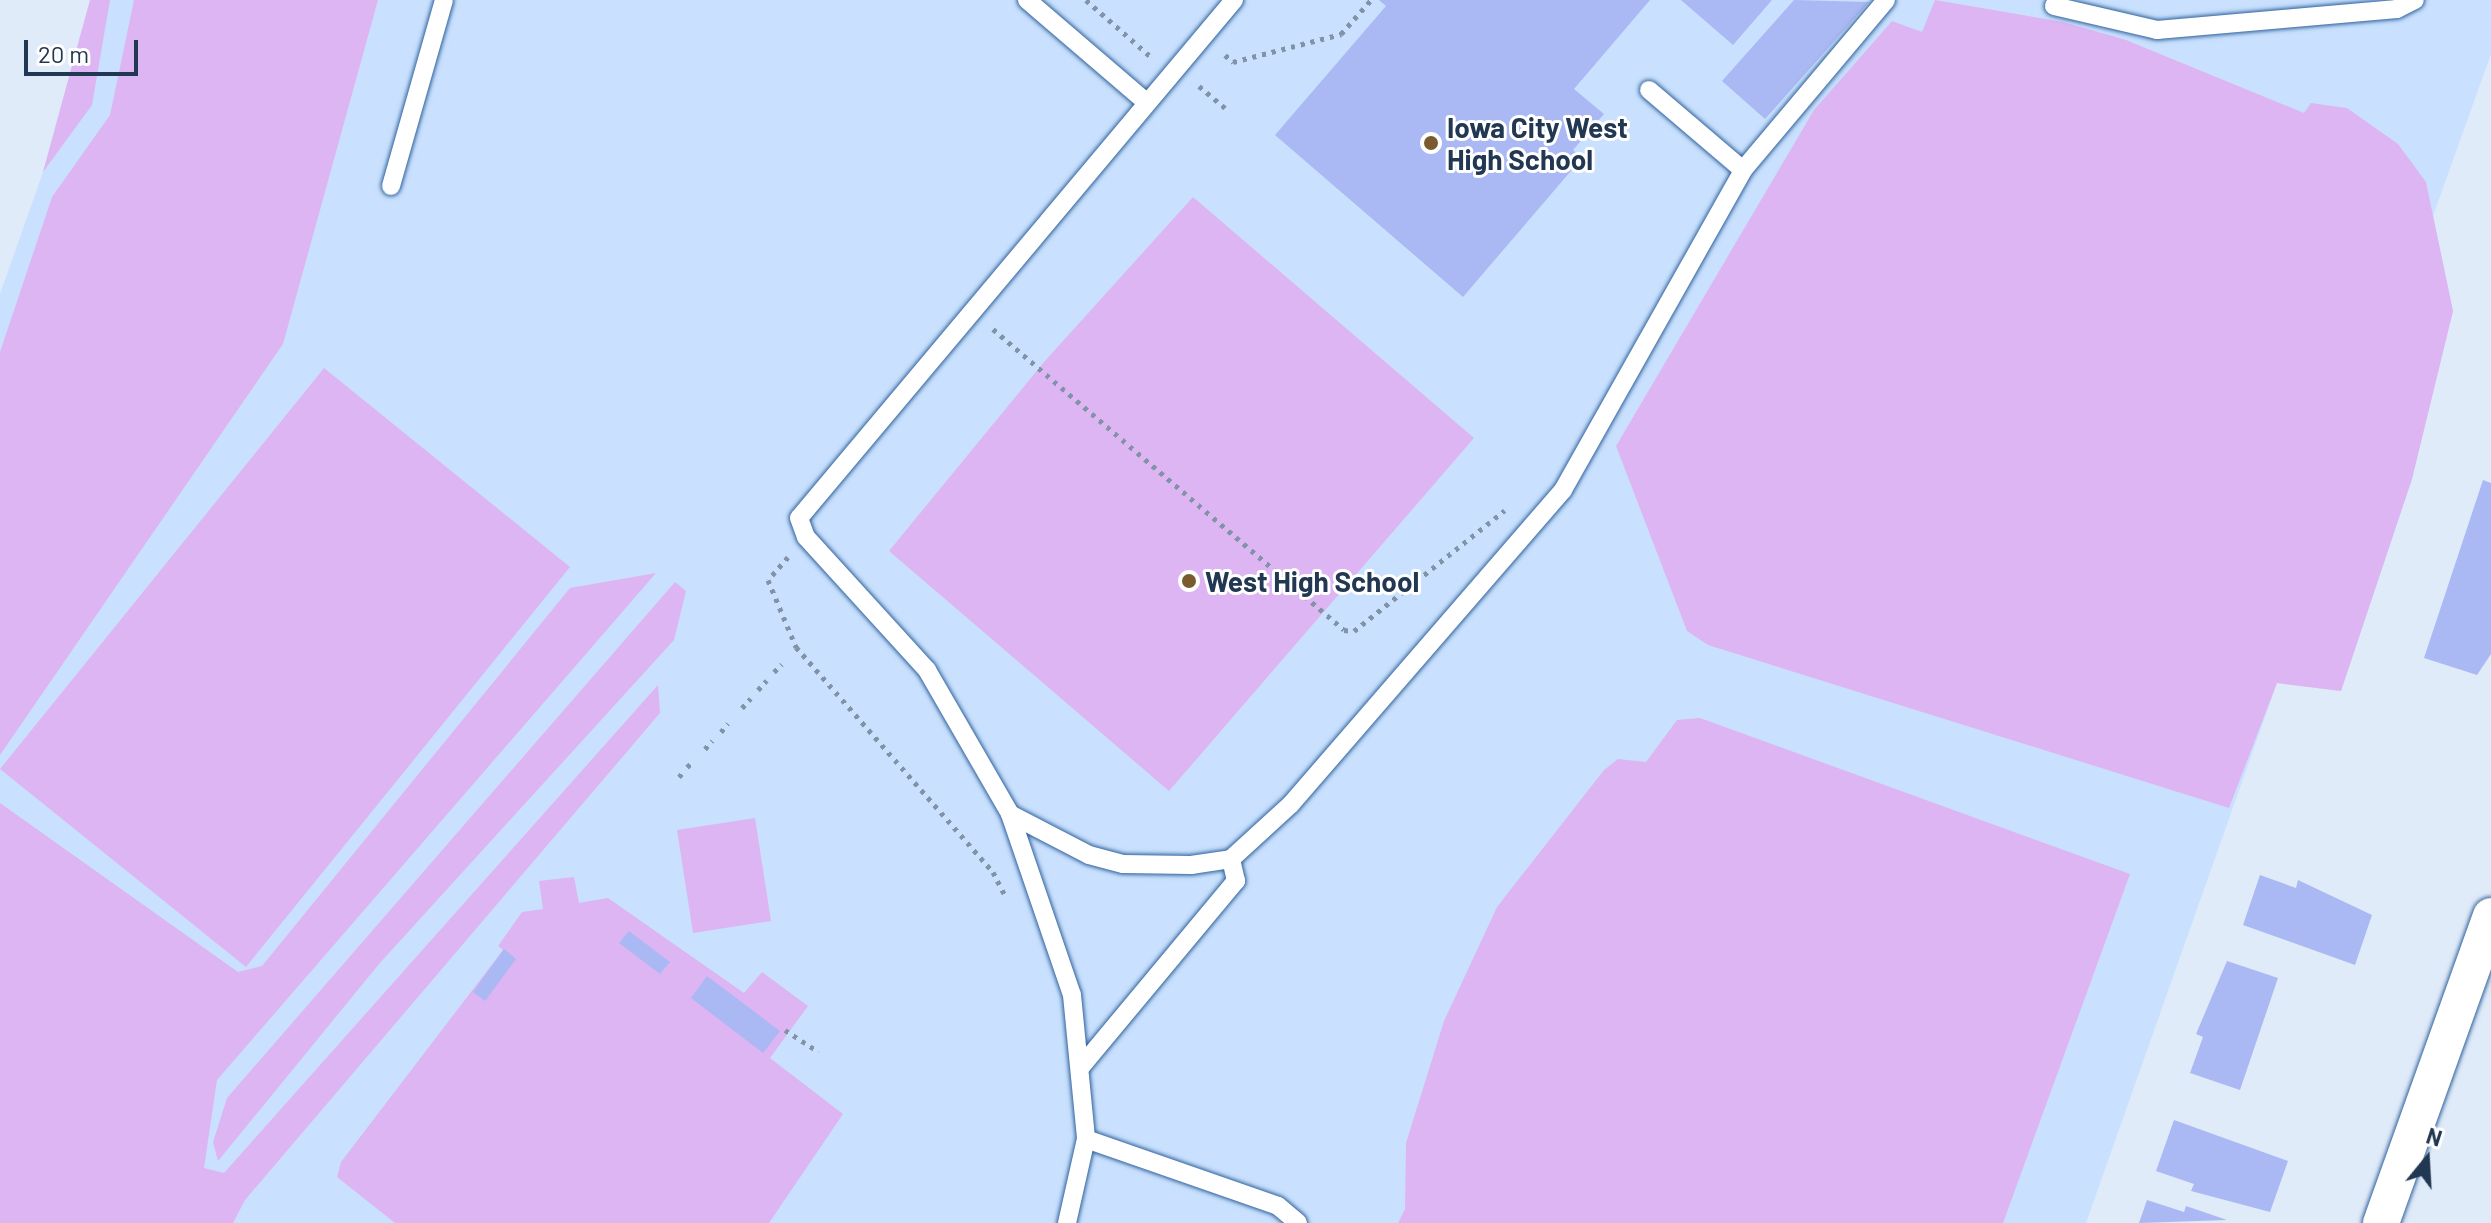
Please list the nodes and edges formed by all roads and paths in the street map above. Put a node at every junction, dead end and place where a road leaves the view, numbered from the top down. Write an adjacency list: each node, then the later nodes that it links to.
1 (444, 0): 16 (lane)
2 (1027, 0): 13 (lane)
3 (1234, 0): 13 (lane)
4 (1371, 0): 8 (path)
5 (1886, 0): 15 (lane)
6 (2415, 0): 7 (lane)
7 (2054, 6)
8 (1214, 63)
9 (1205, 73): 11 (path)
10 (1199, 86): 14 (path)
11 (1189, 90)
12 (1649, 90): 15 (lane)
13 (1146, 102): 32 (lane)
14 (1225, 108)
15 (1743, 170): 33 (lane)
16 (391, 186)
17 (987, 324): 18 (path)
18 (1509, 507)
19 (790, 553): 34 (path)
20 (782, 664): 21 (path)
21 (774, 672)
22 (767, 680): 23 (path)
23 (758, 690)
24 (751, 698): 25 (path)
25 (742, 708)
26 (728, 723): 27 (path)
27 (721, 732)
28 (712, 741): 29 (path)
29 (705, 749)
30 (694, 761): 31 (path)
31 (683, 772)
32 (1010, 814): 33 (lane); 38 (lane)
33 (1231, 859): 38 (lane)
34 (1009, 904)
35 (2491, 916): 42 (street)
36 (785, 1030): 37 (path)
37 (819, 1052)
38 (1080, 1068): 39 (lane)
39 (1086, 1139): 40 (lane); 41 (lane)
40 (1067, 1223)
41 (1298, 1223)
42 (2381, 1223)

